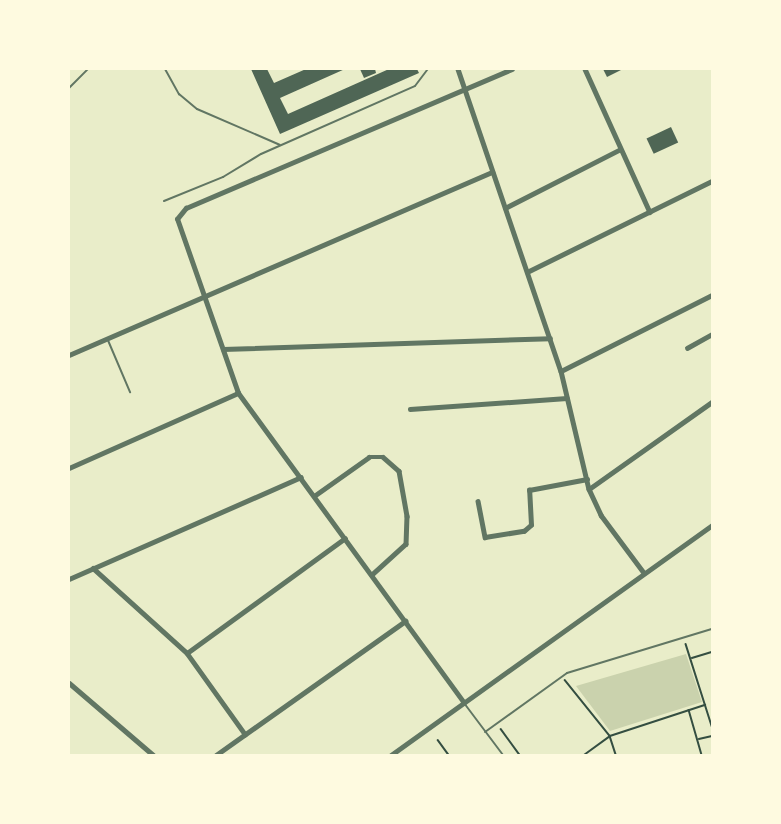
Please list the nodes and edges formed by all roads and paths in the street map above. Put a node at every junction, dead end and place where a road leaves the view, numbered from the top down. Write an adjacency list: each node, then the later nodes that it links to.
1 (88, 69): 7 (lane)
2 (165, 69): 9 (lane)
3 (428, 69): 9 (lane)
4 (458, 69): 8 (street)
5 (512, 69): 8 (street)
6 (585, 69): 10 (street)
7 (69, 88)
8 (465, 88): 11 (street); 18 (street)
9 (280, 145): 13 (lane)
10 (619, 150): 14 (street); 15 (street)
11 (492, 172): 14 (street); 18 (street)
12 (712, 181): 15 (street)
13 (164, 201)
14 (505, 208): 16 (street)
15 (650, 212): 16 (street)
16 (527, 272): 21 (street)
17 (712, 295): 25 (street)
18 (203, 296): 20 (street); 23 (street)
19 (712, 334): 22 (street)
20 (107, 338): 24 (street); 26 (lane)
21 (550, 338): 23 (street); 25 (street)
22 (687, 348)
23 (223, 349): 27 (street)
24 (69, 355)
25 (561, 370): 28 (street)
26 (130, 392)
27 (238, 393): 31 (street); 32 (street)
28 (567, 398): 30 (street); 33 (street)
29 (712, 402): 34 (street)
30 (410, 409)
31 (69, 468)
32 (301, 477): 35 (street); 39 (street)
33 (587, 479): 34 (street); 36 (street)
34 (589, 489): 40 (street)
35 (314, 496): 38 (street); 41 (street)
36 (478, 501)
37 (712, 525): 40 (street)
38 (345, 538): 41 (street); 47 (street)
39 (93, 568): 42 (street); 47 (street)
40 (644, 573): 51 (street)
41 (372, 575): 43 (street)
42 (69, 579)
43 (405, 621): 51 (street); 57 (street)
44 (712, 629): 45 (lane)
45 (684, 637): 48 (path); 49 (lane)
46 (712, 651): 48 (path)
47 (187, 653): 57 (street)
48 (691, 658): 52 (path)
49 (562, 676): 54 (lane); 58 (path)
50 (69, 683): 62 (street)
51 (464, 703): 56 (lane); 64 (street)
52 (705, 705): 53 (path); 55 (path)
53 (689, 710): 58 (path); 60 (path)
54 (497, 723): 56 (lane); 67 (path)
55 (712, 726)
56 (485, 732): 66 (lane)
57 (245, 734): 63 (street)
58 (610, 736): 68 (path); 69 (path)
59 (712, 736): 60 (path)
60 (698, 739): 70 (path)
61 (438, 740): 65 (path)
62 (153, 755)
63 (216, 755)
64 (391, 755)
65 (449, 755)
66 (502, 755)
67 (520, 755)
68 (584, 755)
69 (616, 755)
70 (702, 755)

